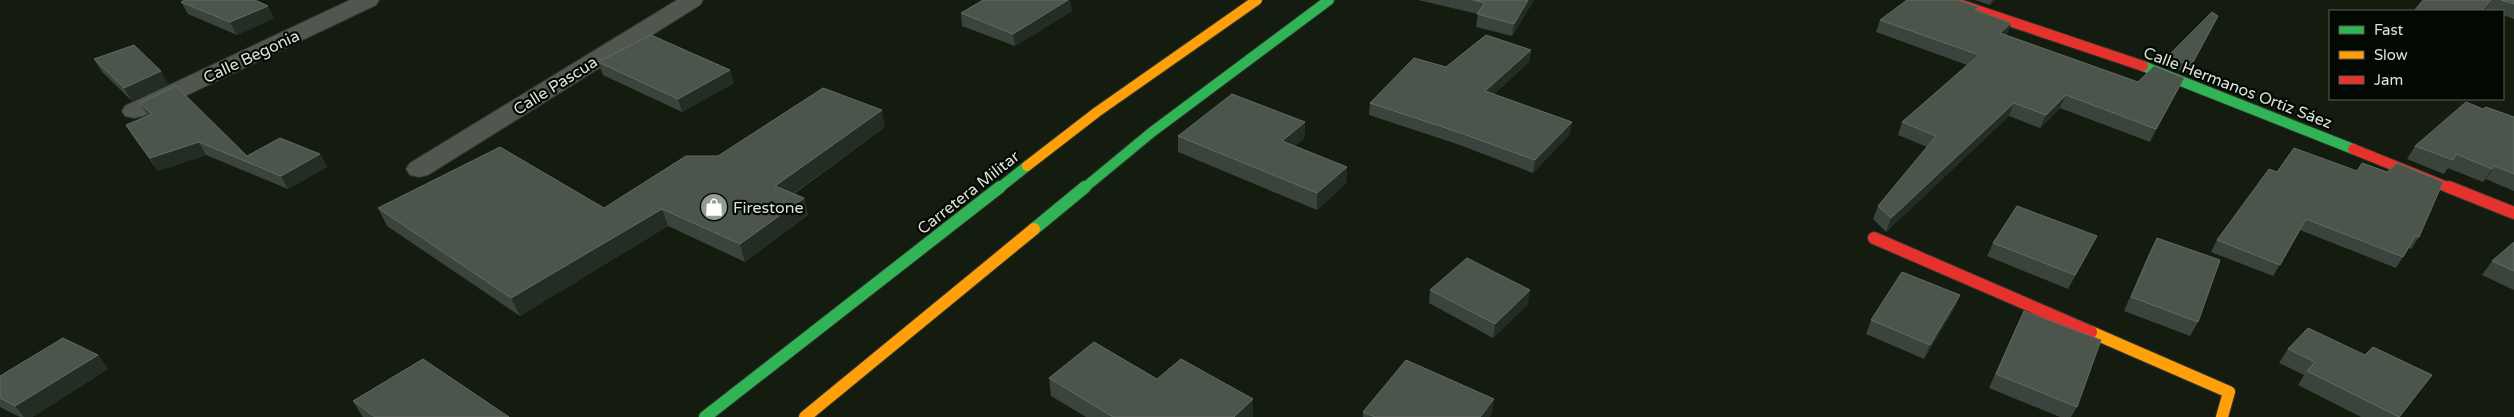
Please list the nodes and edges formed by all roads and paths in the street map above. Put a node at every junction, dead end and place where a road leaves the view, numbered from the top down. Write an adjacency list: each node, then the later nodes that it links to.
1 (368, 0): 6 (street, Calle Begonia)
2 (692, 0): 7 (street, Calle Pascua)
3 (1257, 0): 10 (main road, Carretera Militar)
4 (1329, 0): 11 (main road)
5 (1947, 0): 8 (main road, Calle Hermanos Ortiz Sáez)
6 (134, 111)
7 (419, 170)
8 (2514, 214)
9 (1874, 238): 12 (main road)
10 (705, 417)
11 (805, 417)
12 (2222, 417)

